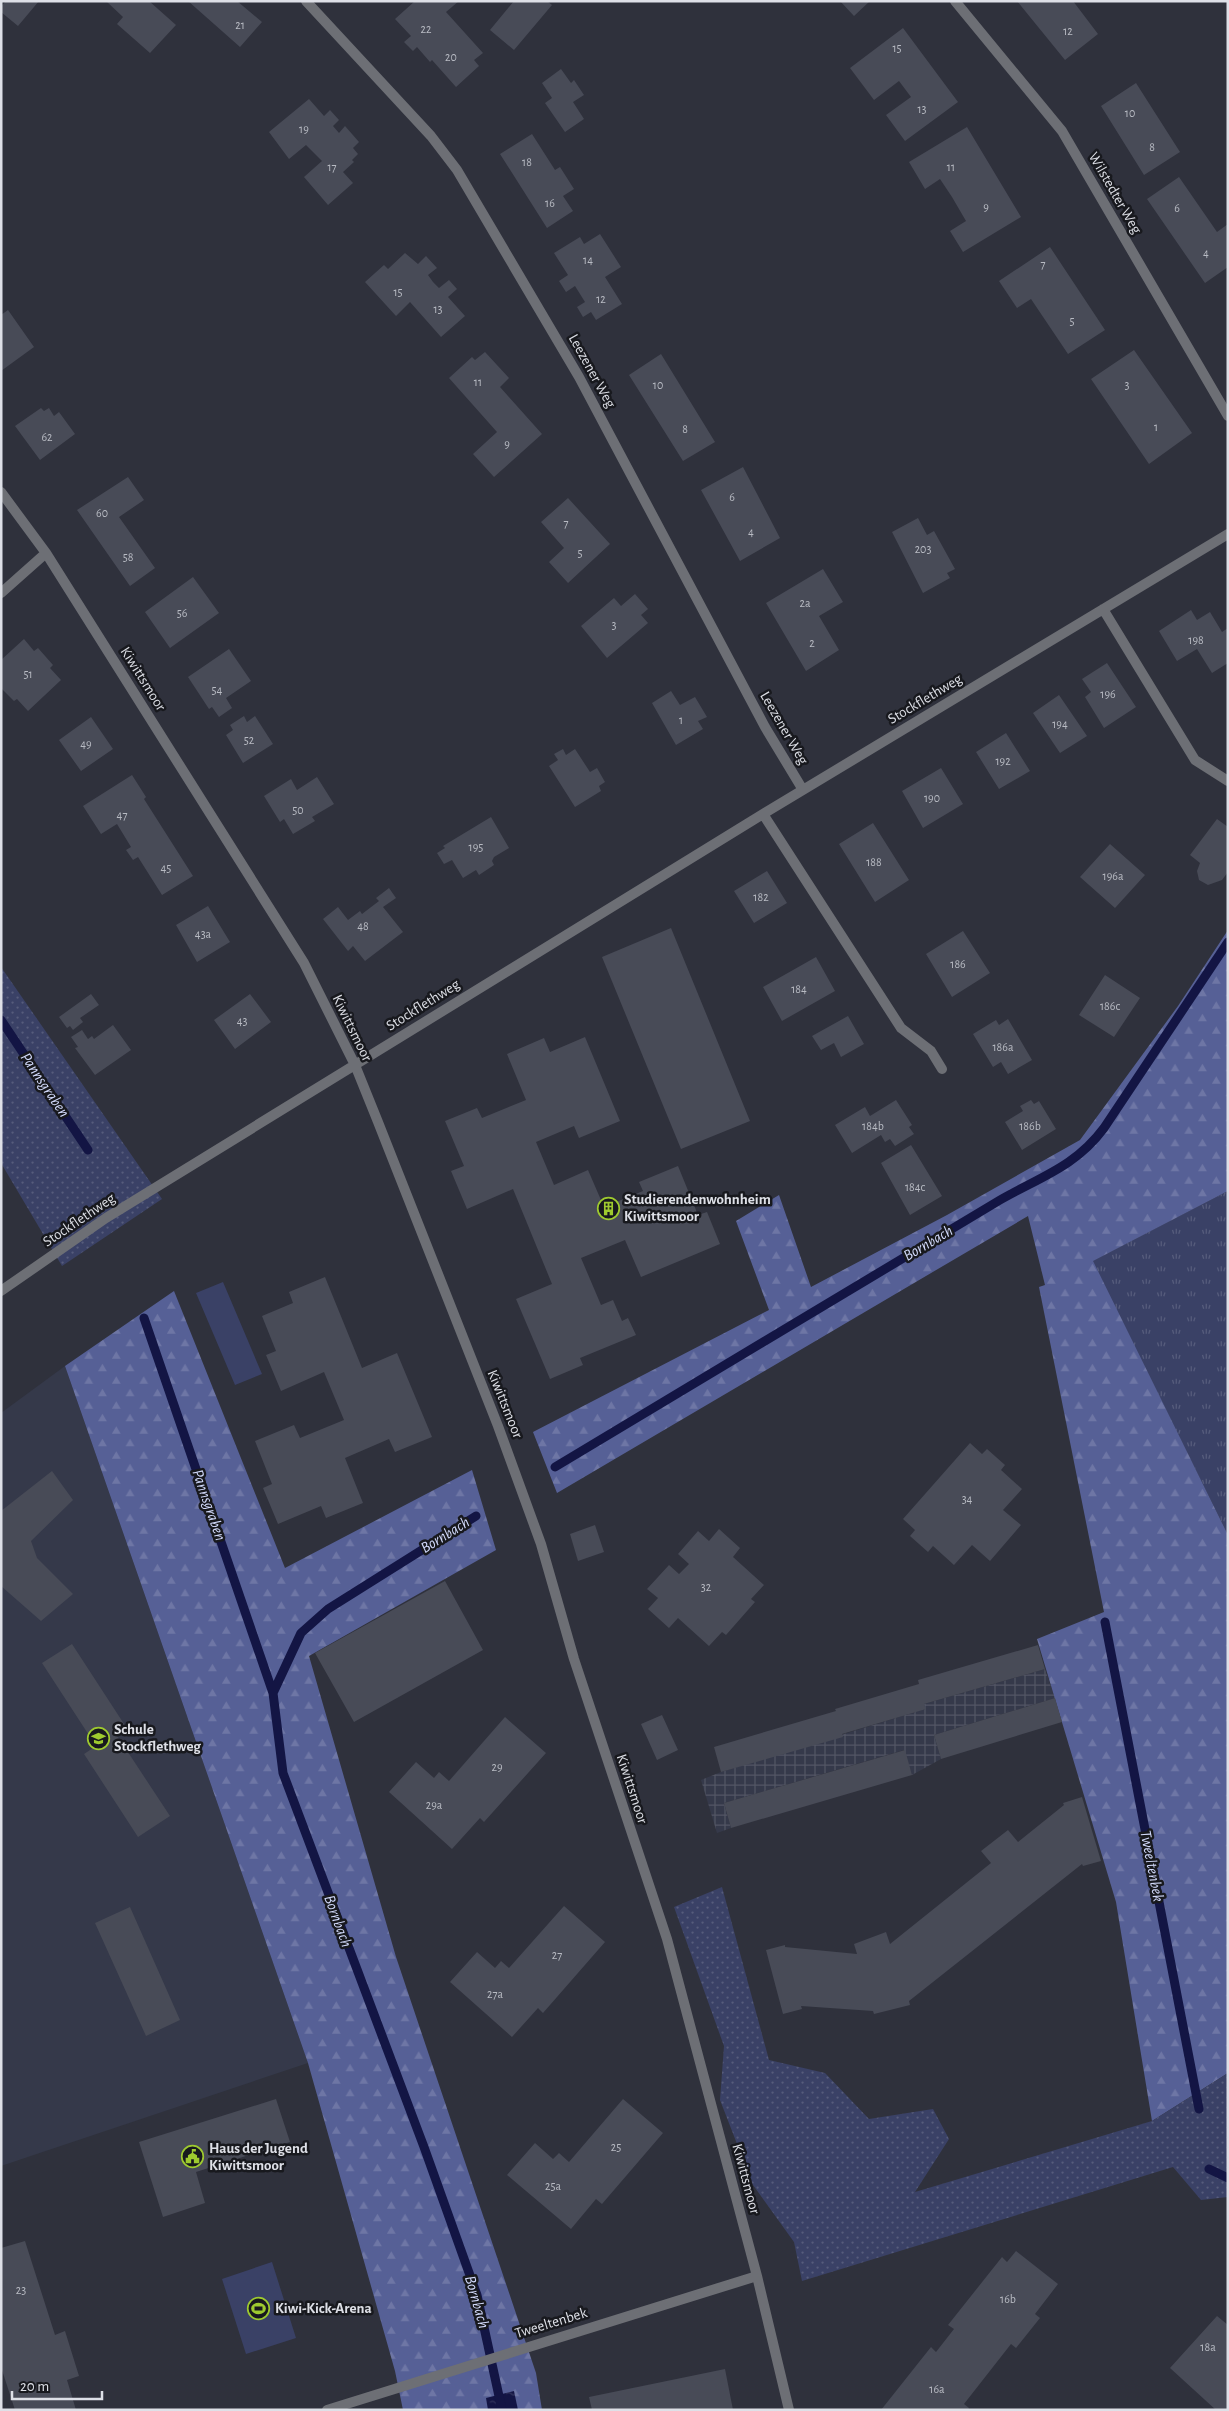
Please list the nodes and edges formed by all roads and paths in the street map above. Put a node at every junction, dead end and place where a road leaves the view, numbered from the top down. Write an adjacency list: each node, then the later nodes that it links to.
1 (306, 1): 10 (street, Leezener Weg)
2 (955, 1): 3 (street, Wilstedter Weg)
3 (1228, 416)
4 (1, 492): 6 (street, Kiwittsmoor)
5 (1228, 534): 8 (street, Stockflethweg)
6 (46, 553): 7 (street); 12 (street, Kiwittsmoor)
7 (1, 593)
8 (1103, 609): 9 (street); 10 (street, Stockflethweg)
9 (1228, 781)
10 (804, 790): 11 (street, Stockflethweg)
11 (763, 814): 12 (street, Stockflethweg); 13 (street)
12 (355, 1065): 14 (street, Stockflethweg); 15 (street, Kiwittsmoor)
13 (942, 1069)
14 (1, 1291)
15 (757, 2276): 16 (street, Tweeltenbek); 17 (street, Kiwittsmoor)
16 (327, 2410)
17 (789, 2410)

